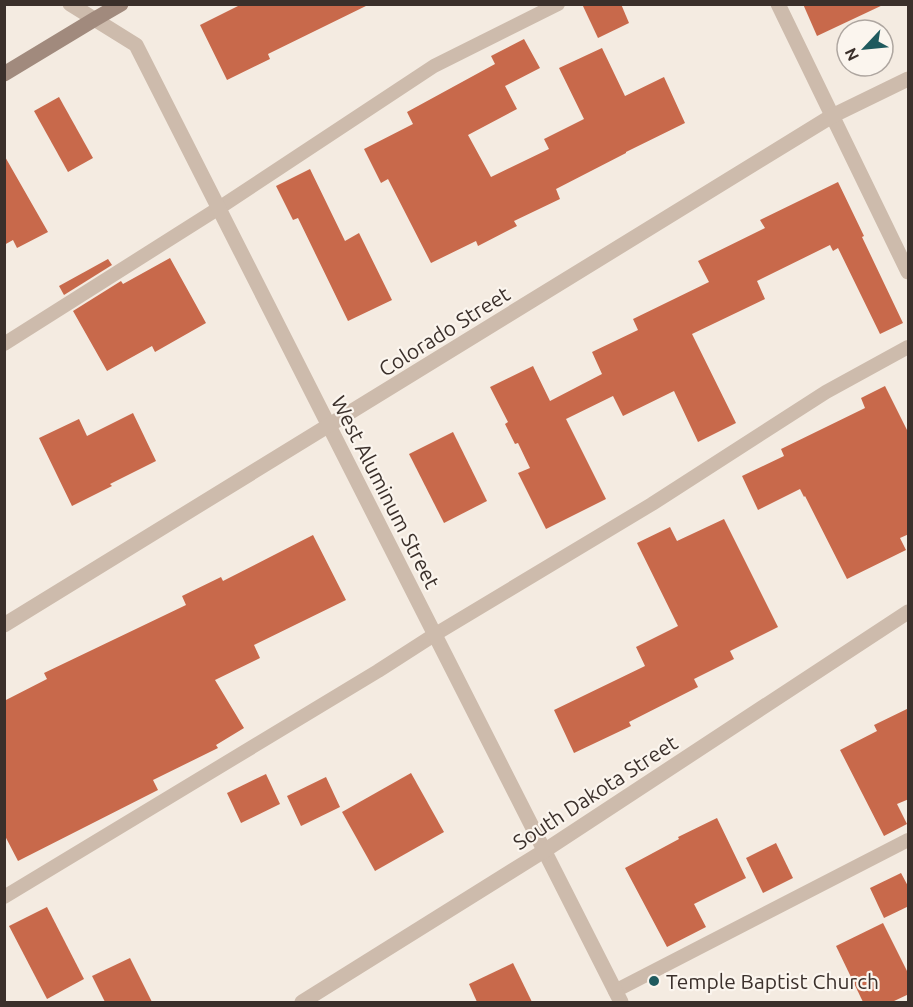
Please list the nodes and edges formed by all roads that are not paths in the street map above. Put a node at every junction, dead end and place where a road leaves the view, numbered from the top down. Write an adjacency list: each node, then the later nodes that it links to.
1 (70, 4): 5 (street, West Aluminum Street)
2 (121, 4): 5 (main road)
3 (558, 4): 9 (lane)
4 (778, 4): 8 (street)
5 (94, 19): 6 (main road); 9 (street, West Aluminum Street)
6 (4, 74)
7 (909, 79): 8 (street, Colorado Street)
8 (832, 116): 10 (street); 13 (street, Colorado Street)
9 (219, 208): 11 (lane); 13 (street, West Aluminum Street)
10 (909, 272)
11 (4, 345)
12 (909, 347): 16 (lane)
13 (329, 426): 15 (street, Colorado Street); 16 (street, West Aluminum Street)
14 (909, 612): 18 (street, South Dakota Street)
15 (4, 625)
16 (434, 634): 18 (street, West Aluminum Street); 19 (lane)
17 (909, 840): 20 (lane)
18 (544, 851): 20 (street, West Aluminum Street); 21 (street, South Dakota Street)
19 (4, 897)
20 (618, 997)
21 (302, 1002)

